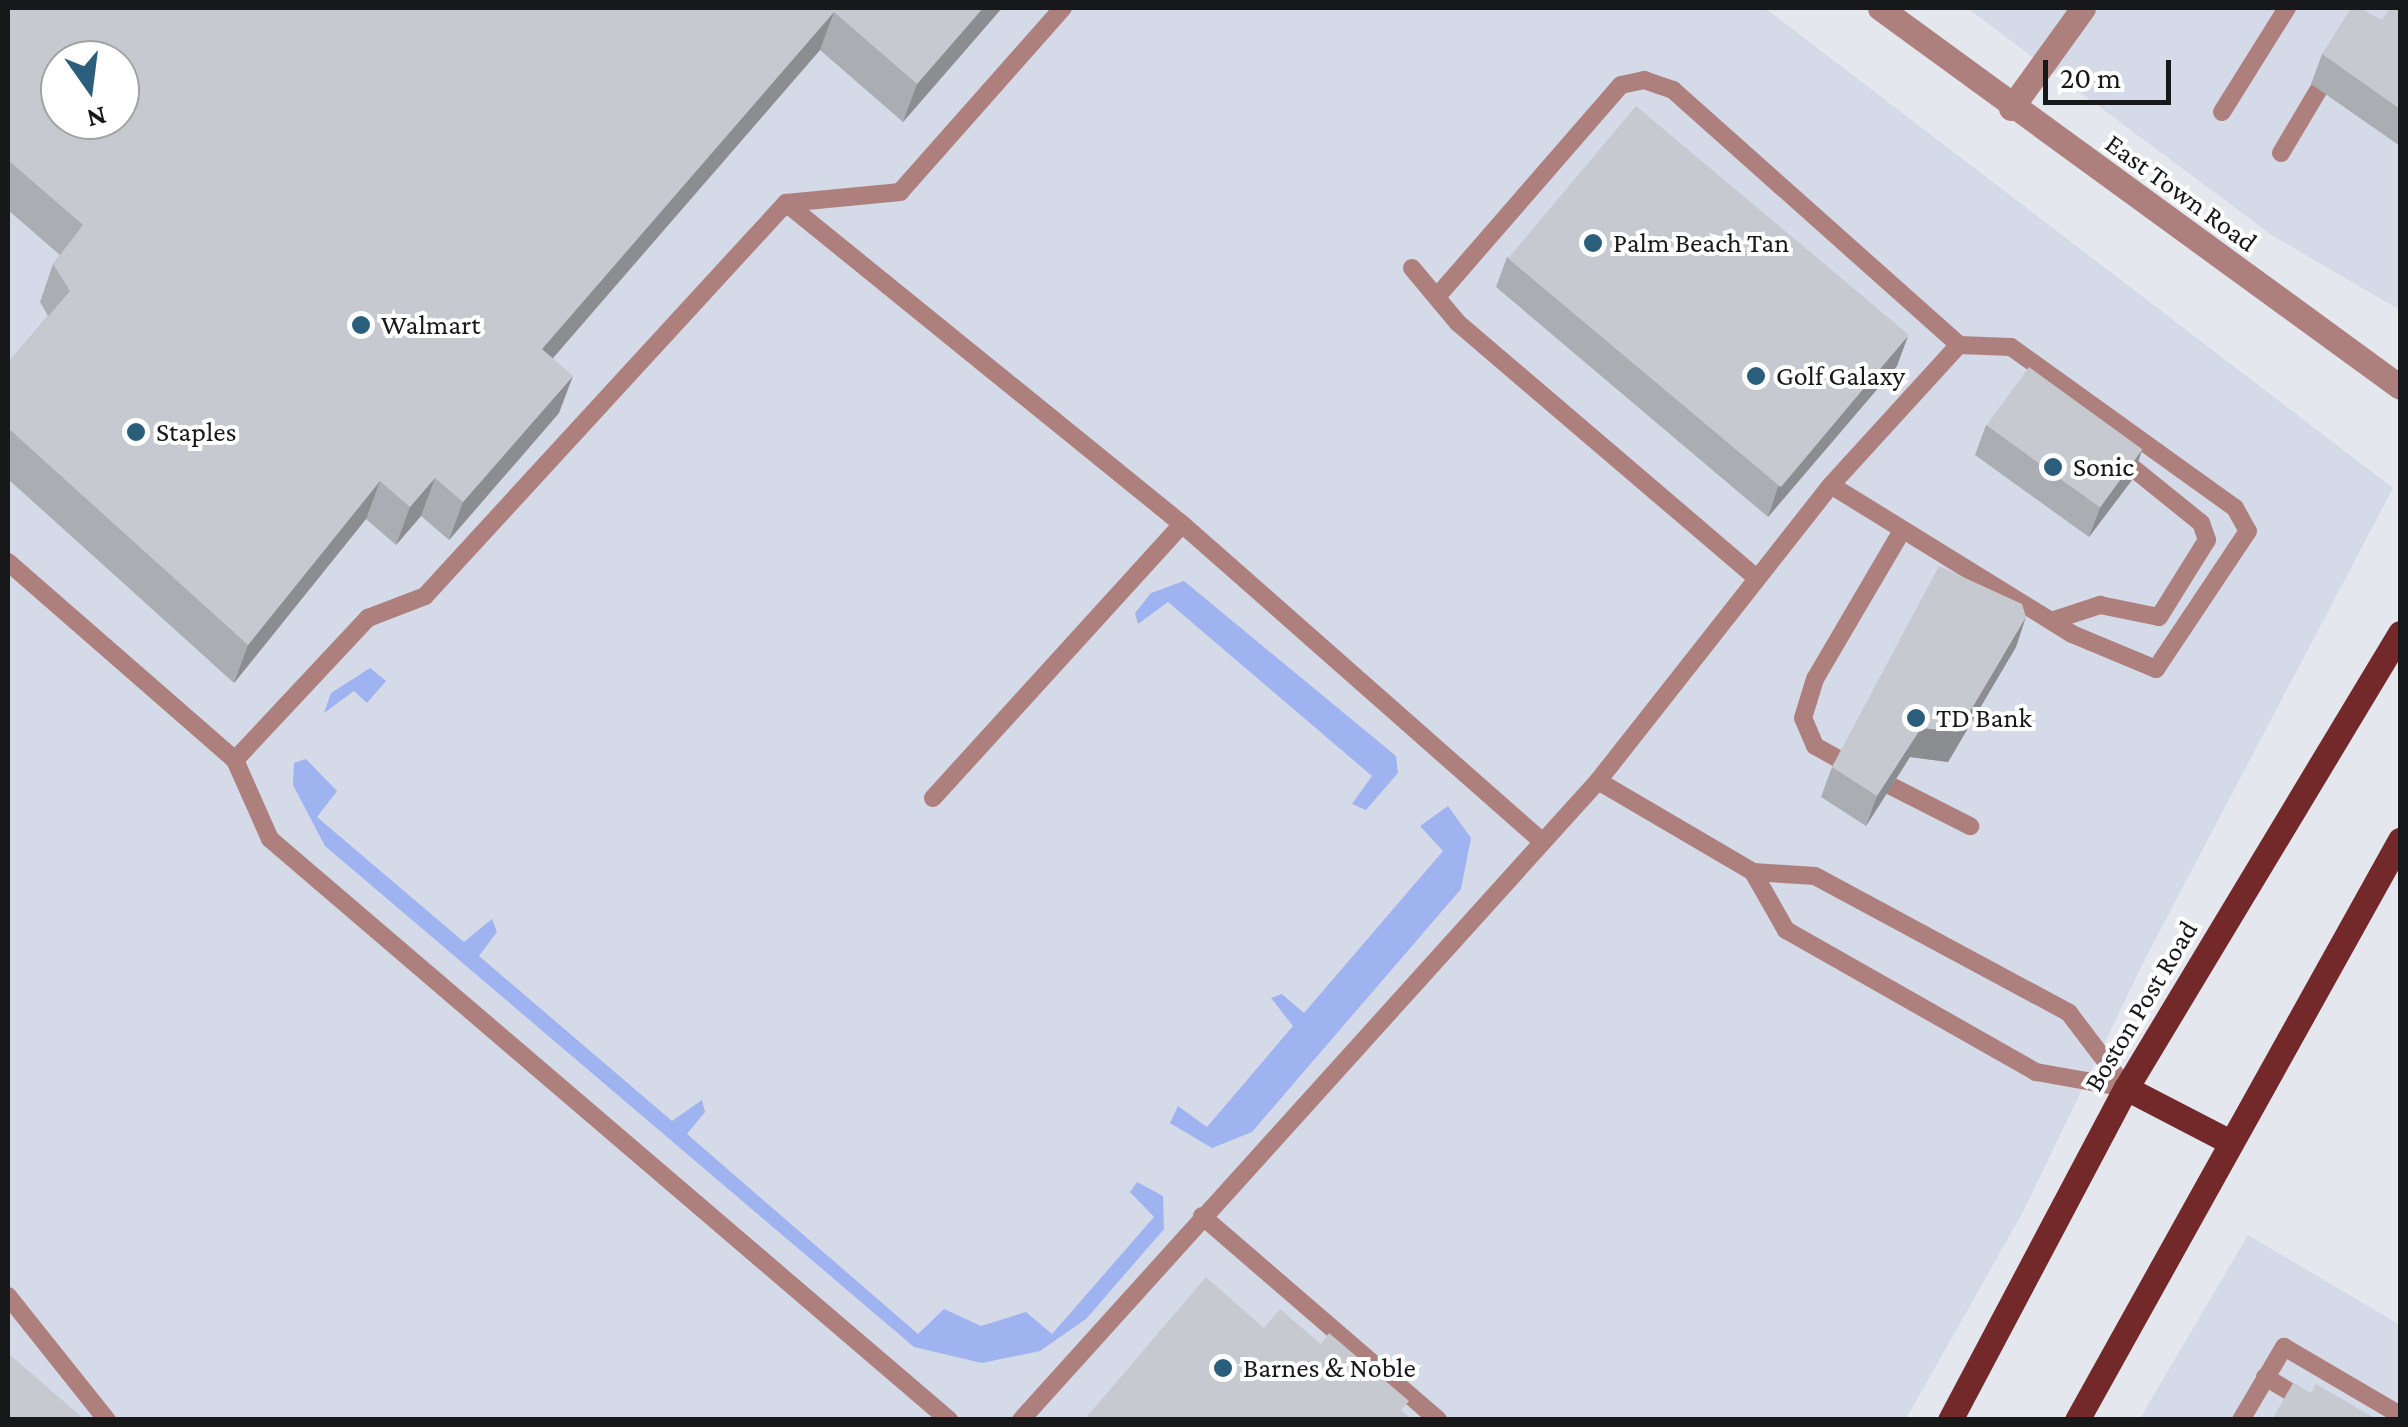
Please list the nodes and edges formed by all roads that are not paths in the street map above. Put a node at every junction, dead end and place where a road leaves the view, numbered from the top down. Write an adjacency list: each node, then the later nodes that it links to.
1 (1063, 8): 9 (lane)
2 (1880, 8): 6 (street, East Town Road)
3 (2083, 8): 6 (street)
4 (2287, 8): 7 (lane)
5 (2319, 89): 8 (lane)
6 (2011, 108): 14 (street, East Town Road)
7 (2222, 112)
8 (2281, 153)
9 (786, 203): 18 (lane); 24 (lane)
10 (1412, 268): 11 (lane)
11 (1440, 292): 12 (lane); 21 (lane)
12 (1959, 345): 13 (lane); 17 (lane)
13 (2011, 347): 15 (lane); 22 (lane)
14 (2400, 388)
15 (2075, 422)
16 (2104, 444): 22 (lane)
17 (1832, 486): 19 (lane); 21 (lane)
18 (1182, 524): 28 (lane); 30 (lane)
19 (1902, 531): 22 (lane); 25 (lane)
20 (8, 562): 24 (lane)
21 (1757, 578): 26 (lane)
22 (2052, 621)
23 (2400, 633): 33 (main road, Boston Post Road)
24 (236, 760): 40 (lane)
25 (1844, 762)
26 (1598, 781): 30 (lane); 32 (lane)
27 (1892, 786): 29 (lane)
28 (933, 798)
29 (1970, 826)
30 (1541, 840): 35 (lane)
31 (2400, 840): 34 (main road)
32 (1754, 872): 33 (lane); 33 (lane)
33 (2126, 1088): 34 (main road); 43 (main road, Boston Post Road)
34 (2230, 1142): 44 (main road)
35 (1202, 1216): 41 (lane); 42 (lane)
36 (8, 1296): 39 (lane)
37 (2265, 1377): 38 (lane); 45 (lane); 46 (lane)
38 (2400, 1414)
39 (107, 1420)
40 (950, 1420)
41 (1020, 1420)
42 (1438, 1420)
43 (1950, 1420)
44 (2077, 1420)
45 (2240, 1420)
46 (2338, 1420)

